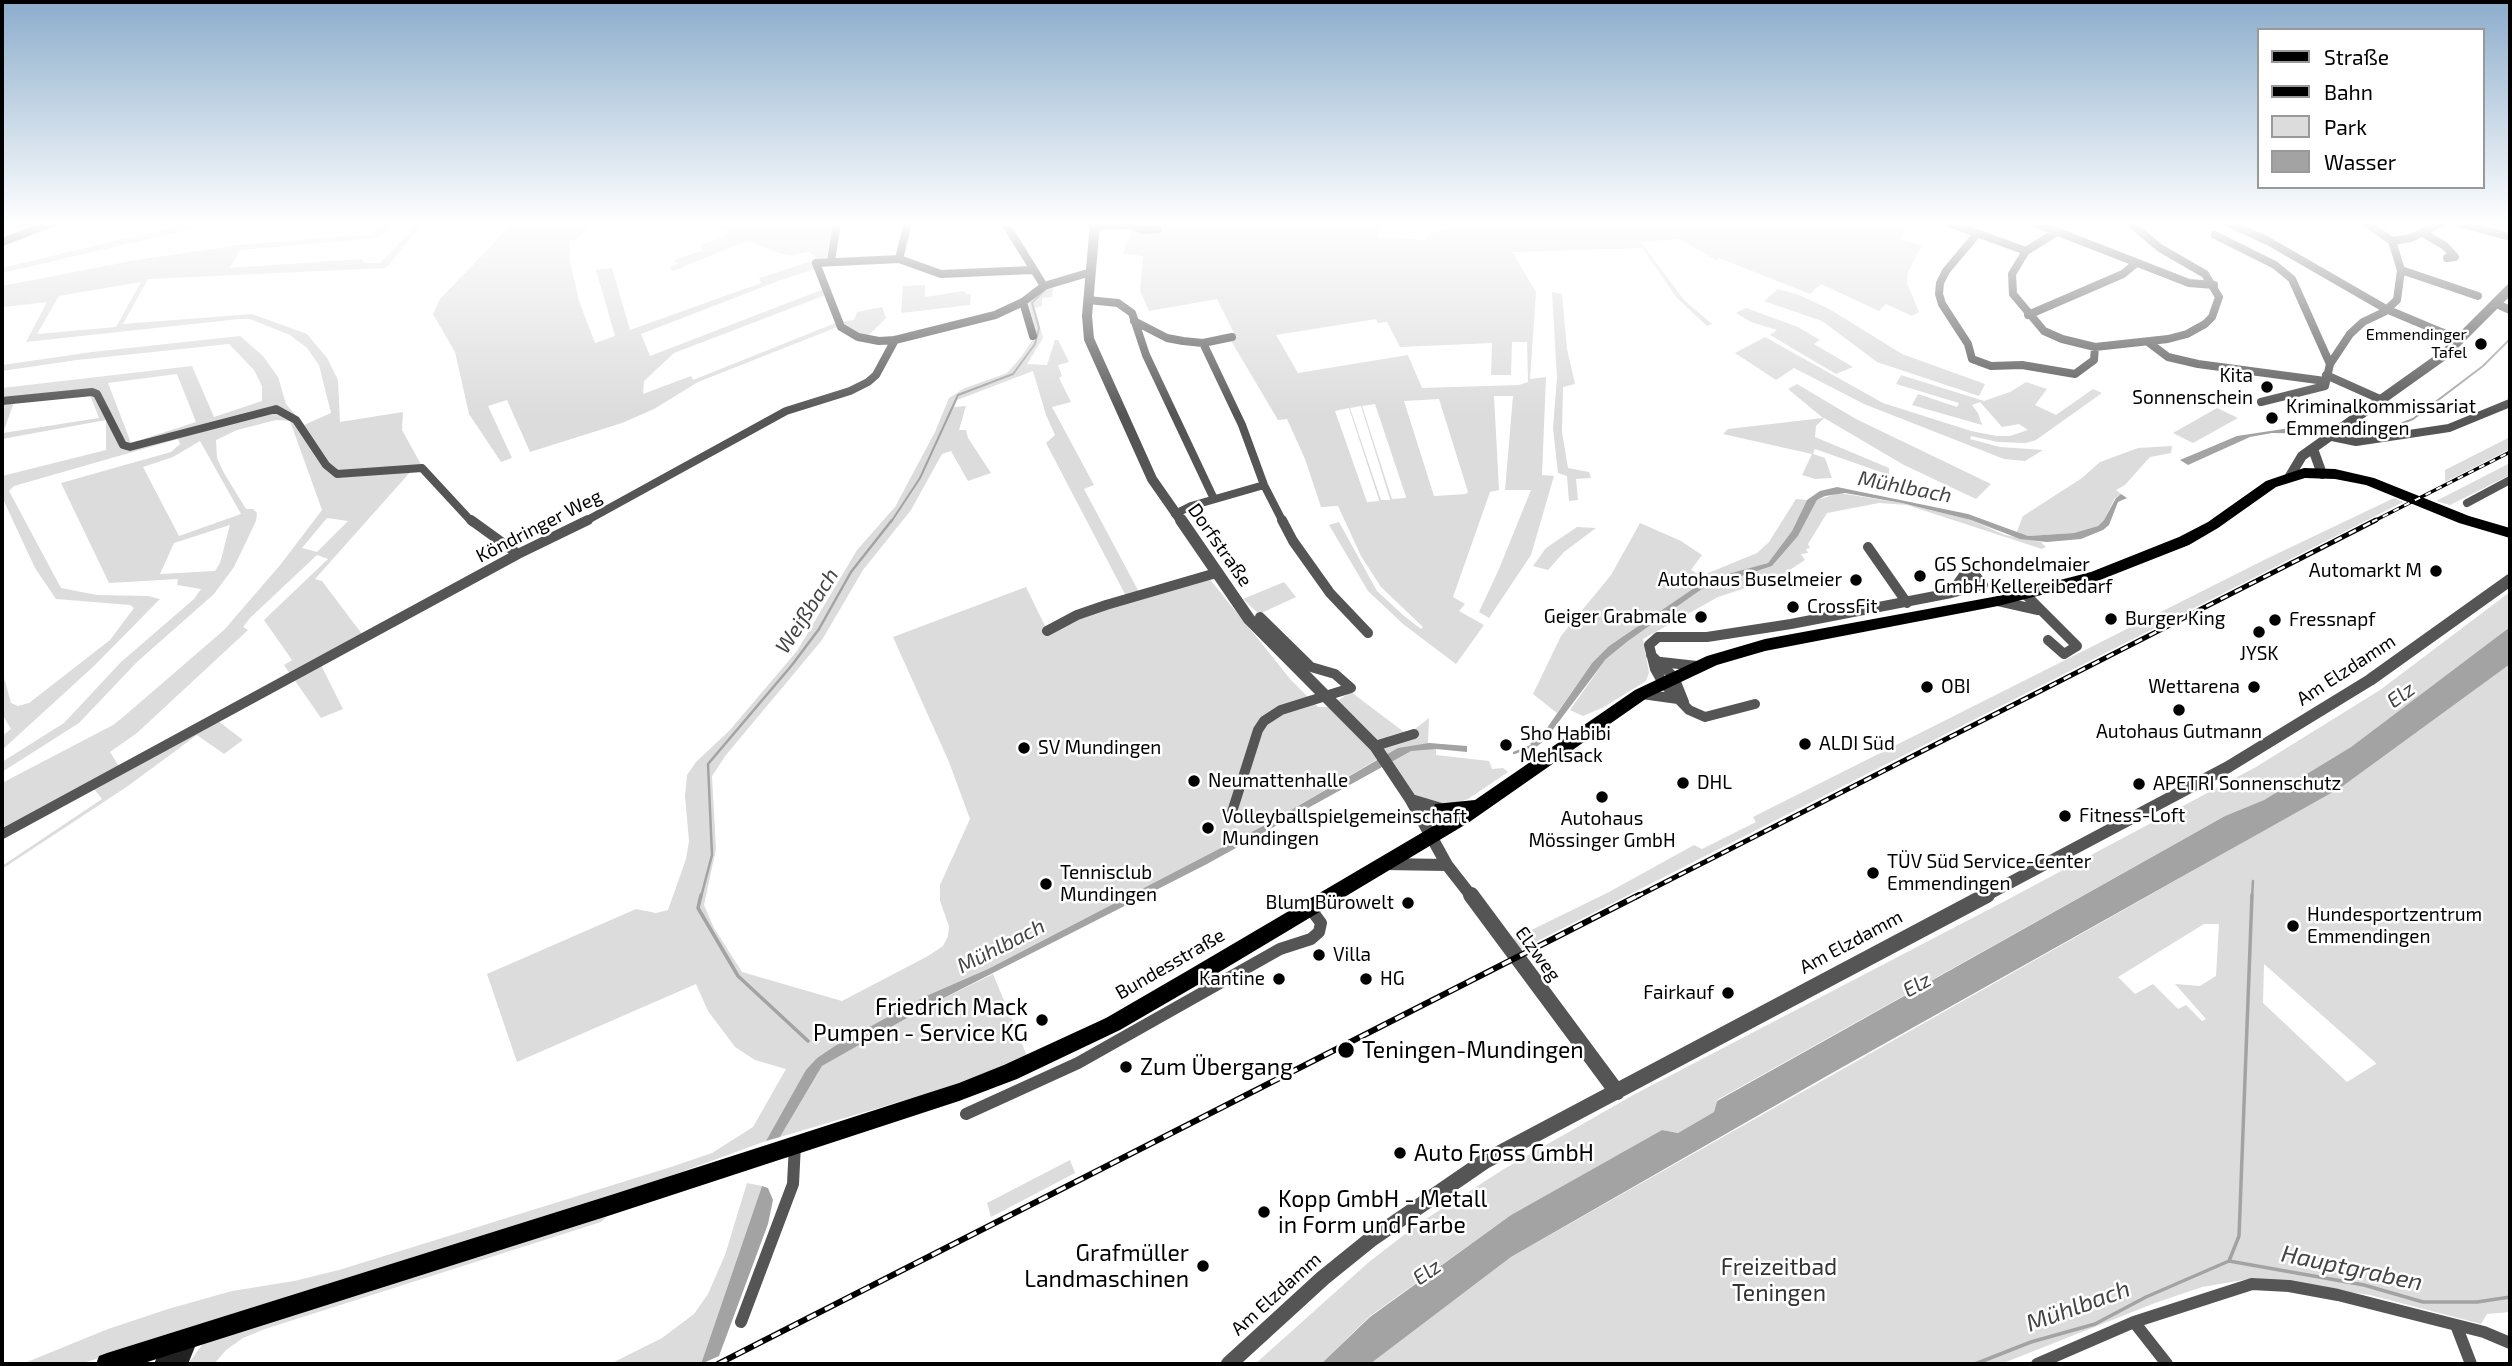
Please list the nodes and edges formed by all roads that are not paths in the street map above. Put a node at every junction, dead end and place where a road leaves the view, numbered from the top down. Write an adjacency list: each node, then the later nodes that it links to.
1 (827, 287): 23 (street)
2 (1046, 287): 15 (street)
3 (1089, 287): 14 (street, Dorfstraße)
4 (1940, 287): 27 (street)
5 (2012, 287): 19 (street)
6 (2096, 287): 19 (street)
7 (2215, 287): 25 (street)
8 (2295, 287): 28 (street)
9 (2347, 287): 17 (street)
10 (2399, 287): 17 (street)
11 (2451, 287): 13 (street)
12 (2510, 289): 16 (street)
13 (2478, 296)
14 (1088, 300): 20 (street); 43 (street, Dorfstraße)
15 (1023, 302): 21 (street); 23 (street)
16 (2497, 304): 18 (street); 24 (street)
17 (2386, 309): 24 (street); 28 (street)
18 (2510, 310)
19 (2028, 315): 27 (street)
20 (1133, 321): 26 (street); 41 (street)
21 (1034, 336)
22 (1232, 337): 26 (street)
23 (895, 340): 46 (street, Köndringer Weg)
24 (2460, 340): 30 (street)
25 (2148, 342): 27 (street); 29 (street)
26 (1203, 343): 40 (street)
27 (2095, 346)
28 (2330, 365): 29 (street)
29 (2325, 378): 30 (street); 32 (street)
30 (2382, 400): 34 (street)
31 (2, 401): 46 (street)
32 (2261, 402)
33 (2510, 403): 34 (street)
34 (2332, 437): 35 (street)
35 (2313, 449): 36 (street); 37 (street)
36 (2302, 456): 37 (street); 38 (street)
37 (2322, 474): 38 (main road); 44 (main road)
38 (2290, 476): 50 (main road, Bundesstraße)
39 (2510, 480): 42 (street)
40 (1264, 485): 41 (street); 56 (street)
41 (1213, 499): 43 (street)
42 (2467, 503)
43 (1175, 514): 47 (street, Dorfstraße)
44 (2510, 533)
45 (1868, 547): 52 (street)
46 (518, 554): 72 (street, Köndringer Weg)
47 (1216, 573): 55 (street); 63 (street, Dorfstraße)
48 (2510, 580): 77 (street, Am Elzdamm)
49 (1951, 593): 52 (street)
50 (2025, 594): 51 (main road, Bundesstraße); 53 (street)
51 (1998, 601): 53 (street); 60 (main road, Bundesstraße)
52 (1907, 603): 58 (street)
53 (2042, 612): 57 (street)
54 (1260, 617): 63 (street)
55 (1047, 631)
56 (1368, 633)
57 (2048, 640)
58 (1651, 655): 59 (street); 61 (street)
59 (1661, 662): 60 (street); 61 (street)
60 (1697, 666): 61 (main road, Bundesstraße)
61 (1668, 680): 62 (main road, Bundesstraße); 64 (street)
62 (1641, 694): 64 (street); 69 (main road, Bundesstraße)
63 (1326, 697): 67 (street, Dorfstraße); 71 (street)
64 (1681, 701): 65 (street)
65 (1755, 704)
66 (1413, 734): 67 (street)
67 (1381, 756): 68 (street, Dorfstraße)
68 (1411, 800): 70 (street); 73 (street, Dorfstraße)
69 (1480, 807): 70 (main road); 73 (main road, Bundesstraße)
70 (1441, 809)
71 (1231, 812)
72 (2, 834)
73 (1431, 836): 74 (main road, Bundesstraße); 75 (street, Elzweg)
74 (1384, 864): 75 (street); 76 (main road, Bundesstraße)
75 (1447, 865): 77 (street, Elzweg)
76 (1310, 908): 78 (street); 79 (main road, Bundesstraße)
77 (1617, 1092): 89 (street, Am Elzdamm)
78 (966, 1114)
79 (795, 1144): 80 (street); 83 (main road, Bundesstraße)
80 (741, 1322)
81 (2134, 1322): 82 (street); 85 (street); 90 (street)
82 (2456, 1325): 84 (street); 91 (street)
83 (188, 1337): 86 (main road, Bundesstraße); 87 (main road); 88 (main road)
84 (2510, 1343)
85 (2046, 1363)
86 (107, 1364)
87 (164, 1364)
88 (178, 1364)
89 (1228, 1364)
90 (2167, 1364)
91 (2471, 1364)

